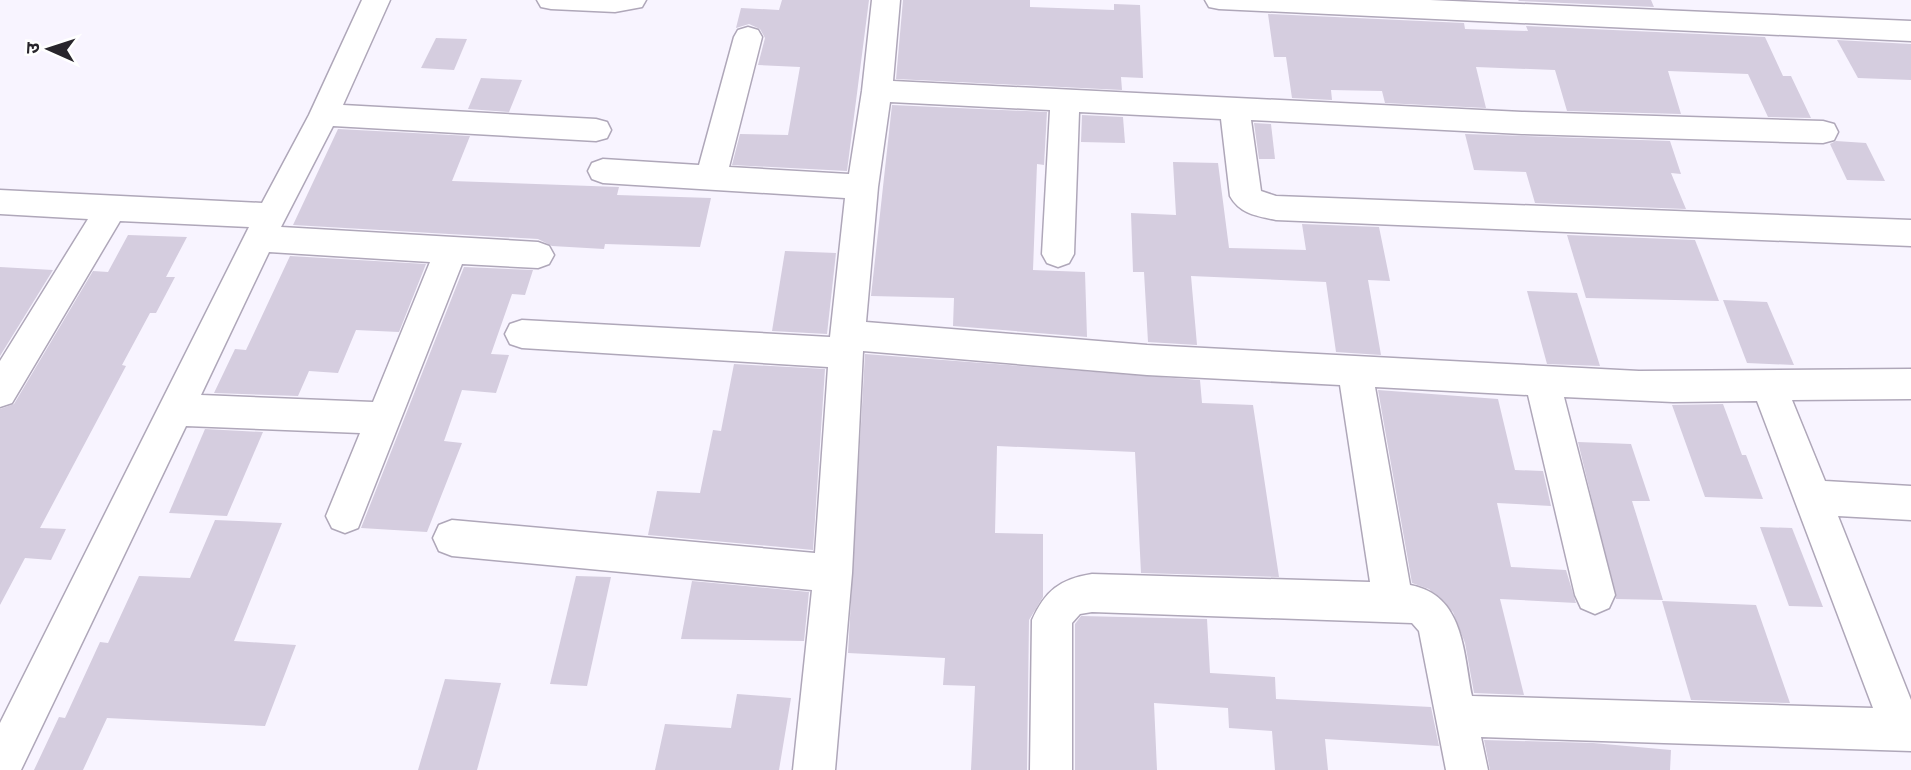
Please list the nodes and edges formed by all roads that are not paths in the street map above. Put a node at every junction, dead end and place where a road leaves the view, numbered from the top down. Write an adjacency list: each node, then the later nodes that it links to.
1 (376, 0): 16 (street)
2 (551, 0): 3 (street)
3 (632, 0)
4 (886, 0): 13 (street)
5 (1219, 0): 7 (street)
6 (1853, 0): 10 (street)
7 (1375, 3): 8 (street)
8 (1476, 5): 9 (street)
9 (1702, 11): 10 (street)
10 (1868, 29): 11 (street)
11 (1911, 31)
12 (748, 37): 20 (street)
13 (877, 91): 14 (street); 21 (street)
14 (1065, 101): 15 (street); 27 (street)
15 (1235, 109): 18 (street); 25 (street)
16 (324, 115): 17 (street); 24 (street)
17 (596, 130)
18 (1823, 132)
19 (603, 171): 20 (street)
20 (711, 178): 21 (street)
21 (862, 187): 30 (street)
22 (0, 202): 23 (street)
23 (111, 208): 24 (street); 35 (street)
24 (265, 228): 26 (street); 36 (street)
25 (1911, 233)
26 (451, 250): 28 (street); 37 (street)
27 (1058, 254)
28 (538, 255)
29 (522, 334): 30 (street)
30 (847, 344): 31 (street); 42 (street)
31 (1355, 372): 32 (street); 44 (street)
32 (1542, 381): 34 (street); 43 (street)
33 (1911, 384): 34 (street)
34 (1769, 385): 38 (street)
35 (0, 392)
36 (175, 410): 37 (street); 47 (street)
37 (384, 418): 40 (street)
38 (1812, 498): 39 (street); 46 (street)
39 (1911, 503)
40 (345, 516)
41 (452, 538): 42 (street)
42 (833, 573): 48 (street)
43 (1595, 595)
44 (1393, 602): 45 (street); 49 (street)
45 (1458, 716): 46 (street); 50 (street)
46 (1907, 730)
47 (0, 768)
48 (814, 770)
49 (1051, 770)
50 (1467, 770)

